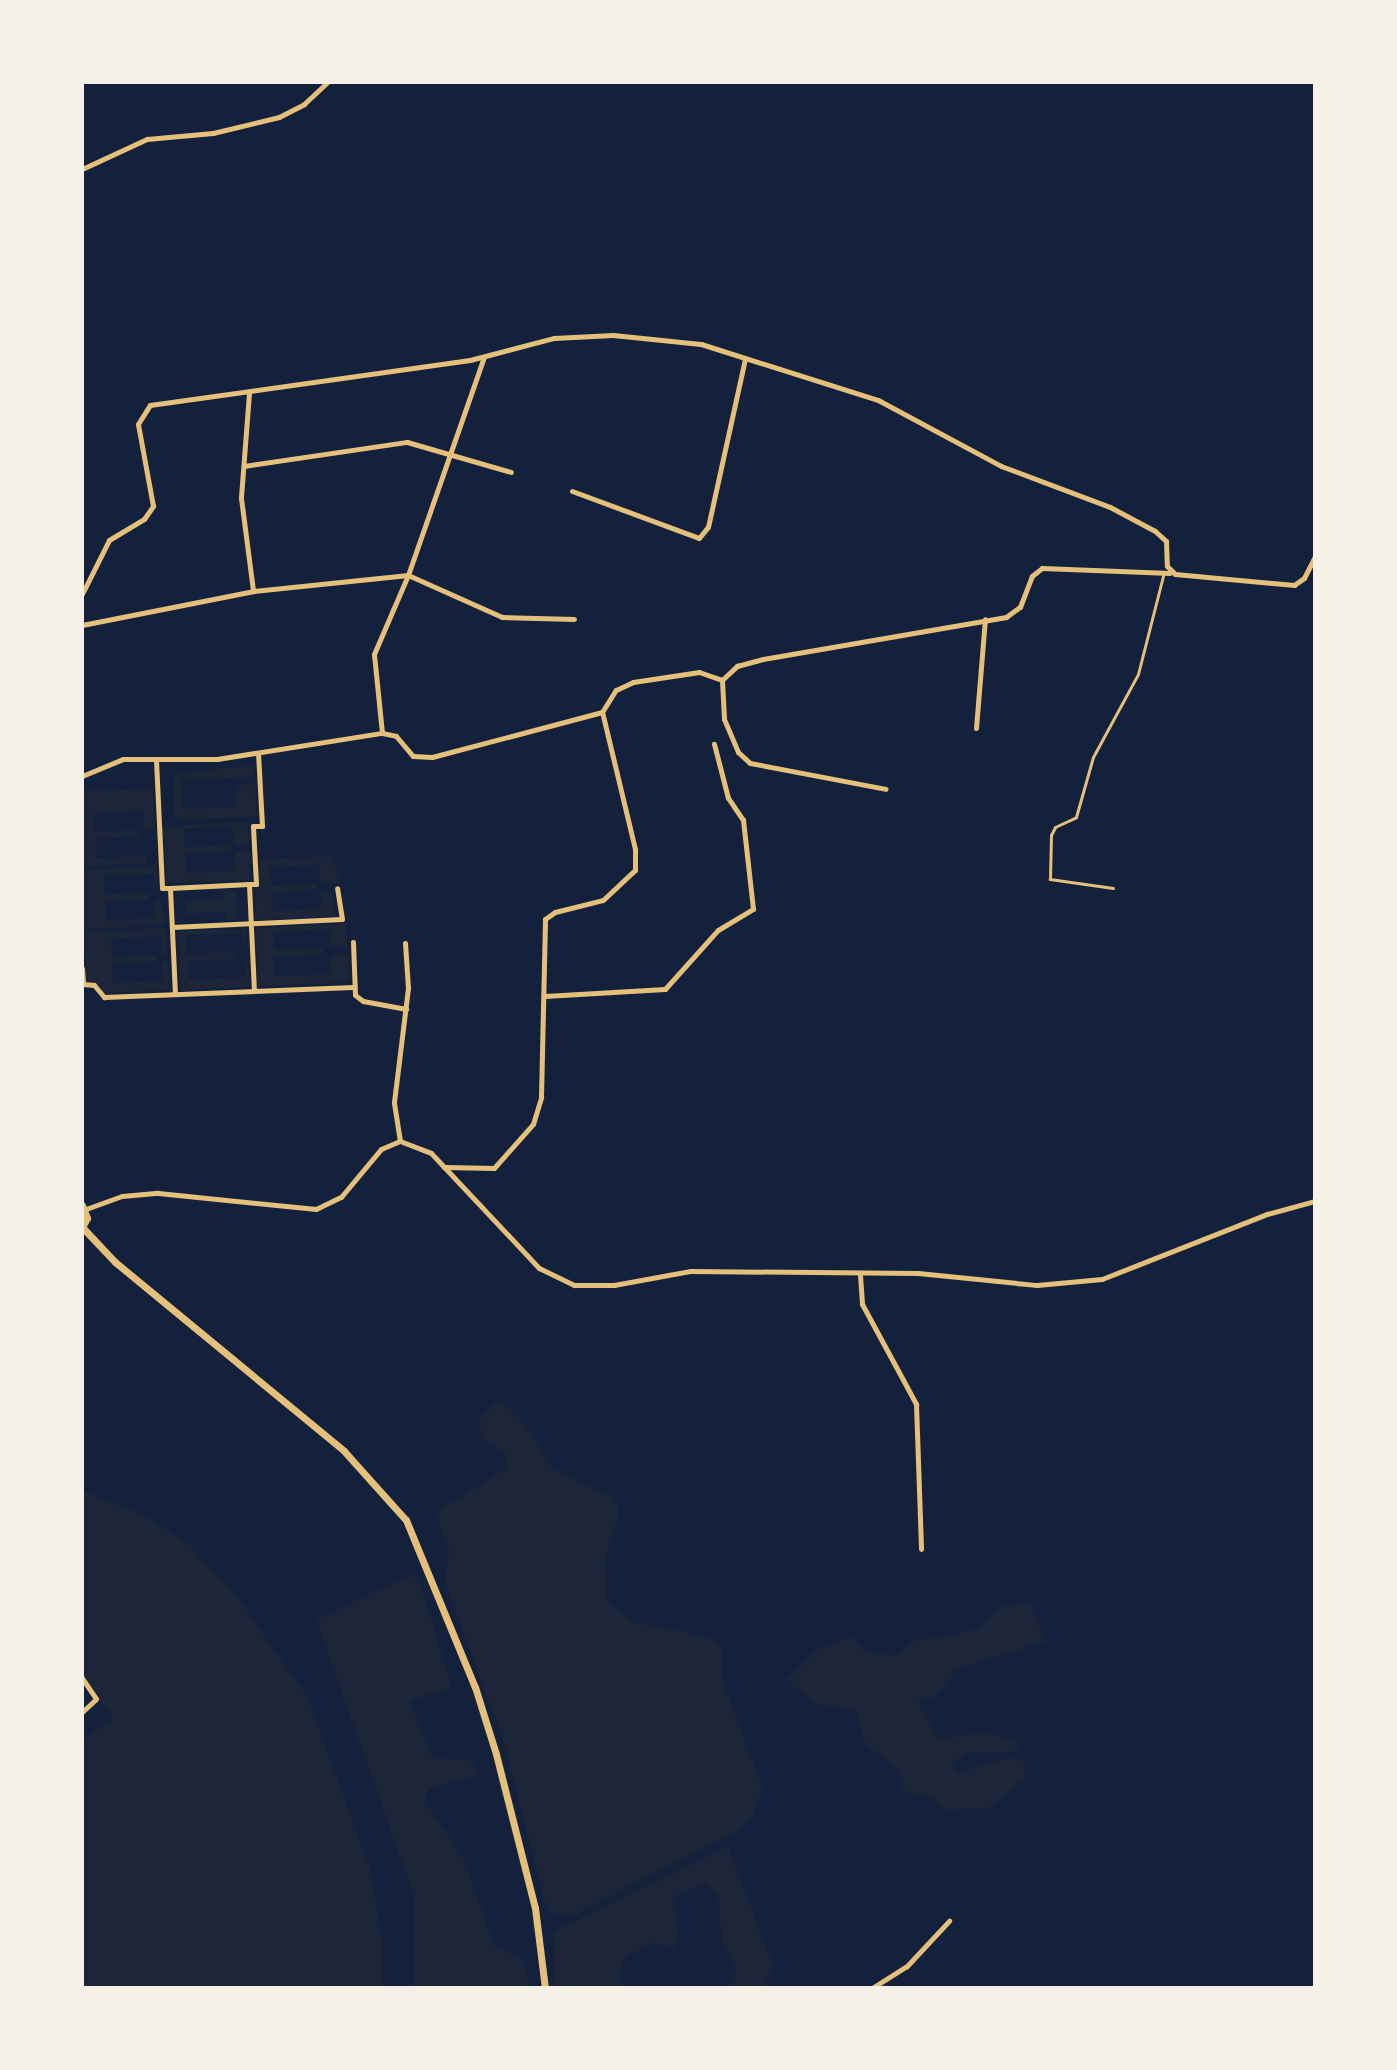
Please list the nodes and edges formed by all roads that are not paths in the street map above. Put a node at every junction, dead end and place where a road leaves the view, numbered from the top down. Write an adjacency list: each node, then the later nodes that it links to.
1 (328, 82): 2 (street)
2 (82, 169)
3 (484, 356): 4 (street); 5 (street); 6 (street)
4 (745, 359): 9 (street); 12 (street)
5 (249, 393): 7 (street); 15 (street)
6 (449, 452): 7 (street); 8 (street); 13 (street)
7 (244, 466): 14 (street)
8 (511, 472)
9 (572, 491)
10 (1315, 556): 12 (street)
11 (1164, 572): 12 (street); 17 (street); 31 (lane)
12 (1172, 573)
13 (408, 575): 14 (street); 16 (street); 22 (street)
14 (253, 591): 18 (street)
15 (82, 594)
16 (574, 619)
17 (985, 619): 19 (street); 21 (street)
18 (82, 625)
19 (722, 680): 20 (street); 27 (street)
20 (602, 712): 22 (street); 40 (street)
21 (976, 728)
22 (382, 733): 24 (street)
23 (714, 744): 40 (street)
24 (258, 753): 25 (street); 28 (street)
25 (156, 760): 26 (street); 29 (street)
26 (82, 776)
27 (886, 789)
28 (249, 884): 29 (street); 32 (street)
29 (170, 888): 33 (street)
30 (337, 888): 32 (street)
31 (1113, 888)
32 (250, 923): 33 (street); 38 (street)
33 (172, 927): 39 (street)
34 (353, 942): 37 (street)
35 (405, 943): 41 (street)
36 (82, 968): 39 (street)
37 (353, 987): 38 (street); 41 (street)
38 (254, 991): 39 (street)
39 (175, 994)
40 (545, 996): 43 (street)
41 (406, 1009): 42 (street)
42 (400, 1141): 43 (street); 45 (street)
43 (443, 1167): 49 (street)
44 (1315, 1201): 49 (street)
45 (84, 1207): 46 (main road)
46 (82, 1227): 48 (main road)
47 (82, 1236): 48 (main road)
48 (103, 1251): 54 (main road)
49 (860, 1275): 50 (street)
50 (921, 1549)
51 (82, 1678): 52 (street)
52 (82, 1712)
53 (949, 1921): 55 (street)
54 (545, 1988)
55 (872, 1988)

